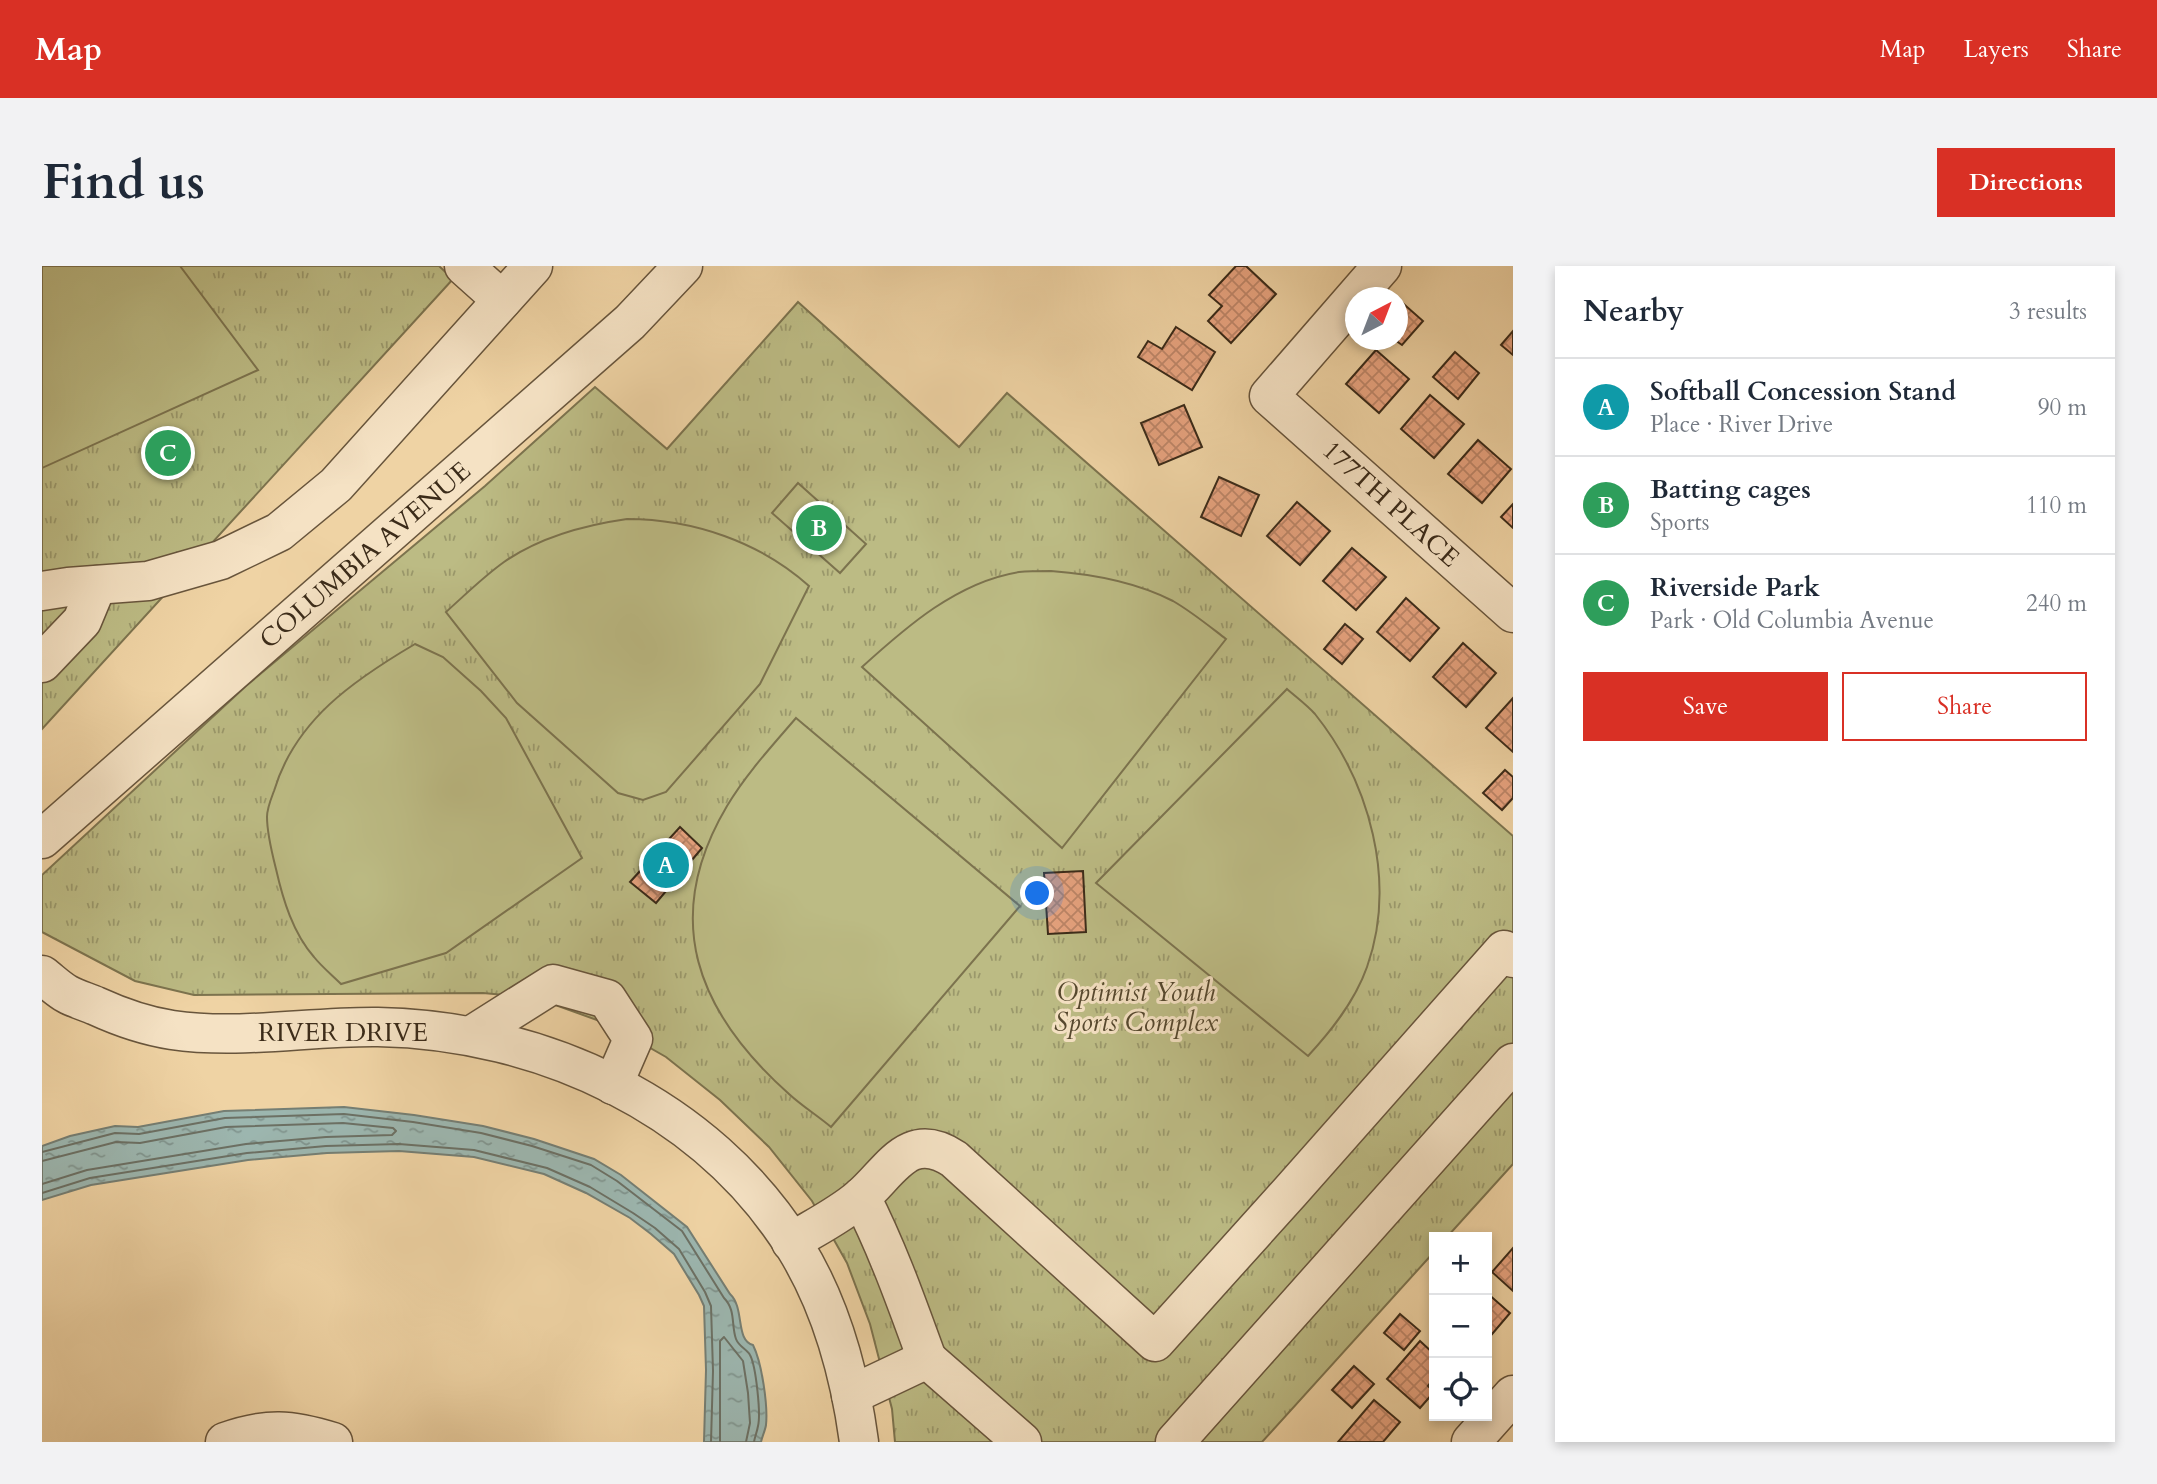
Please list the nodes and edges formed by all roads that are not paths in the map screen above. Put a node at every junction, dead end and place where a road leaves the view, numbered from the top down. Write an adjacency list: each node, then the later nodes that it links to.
1 (464, 266): 5 (street)
2 (533, 266): 5 (street)
3 (682, 266): 10 (street, COLUMBIA AVENUE)
4 (1382, 266): 8 (street, 177TH PLACE)
5 (502, 300): 6 (street)
6 (97, 585): 7 (street); 9 (street)
7 (42, 592)
8 (1513, 613)
9 (42, 663)
10 (42, 839)
11 (1513, 958): 16 (street)
12 (42, 975): 13 (street, RIVER DRIVE)
13 (472, 1035): 15 (street, RIVER DRIVE); 15 (street)
14 (1513, 1063): 25 (street)
15 (613, 1085): 17 (street, RIVER DRIVE)
16 (861, 1197): 17 (street); 18 (street)
17 (791, 1242): 19 (street, RIVER DRIVE)
18 (927, 1359): 19 (street); 24 (street)
19 (851, 1395): 23 (street, RIVER DRIVE)
20 (1513, 1395): 26 (street)
21 (225, 1442): 22 (street)
22 (333, 1442)
23 (859, 1442)
24 (1022, 1442)
25 (1175, 1442)
26 (1471, 1442)

